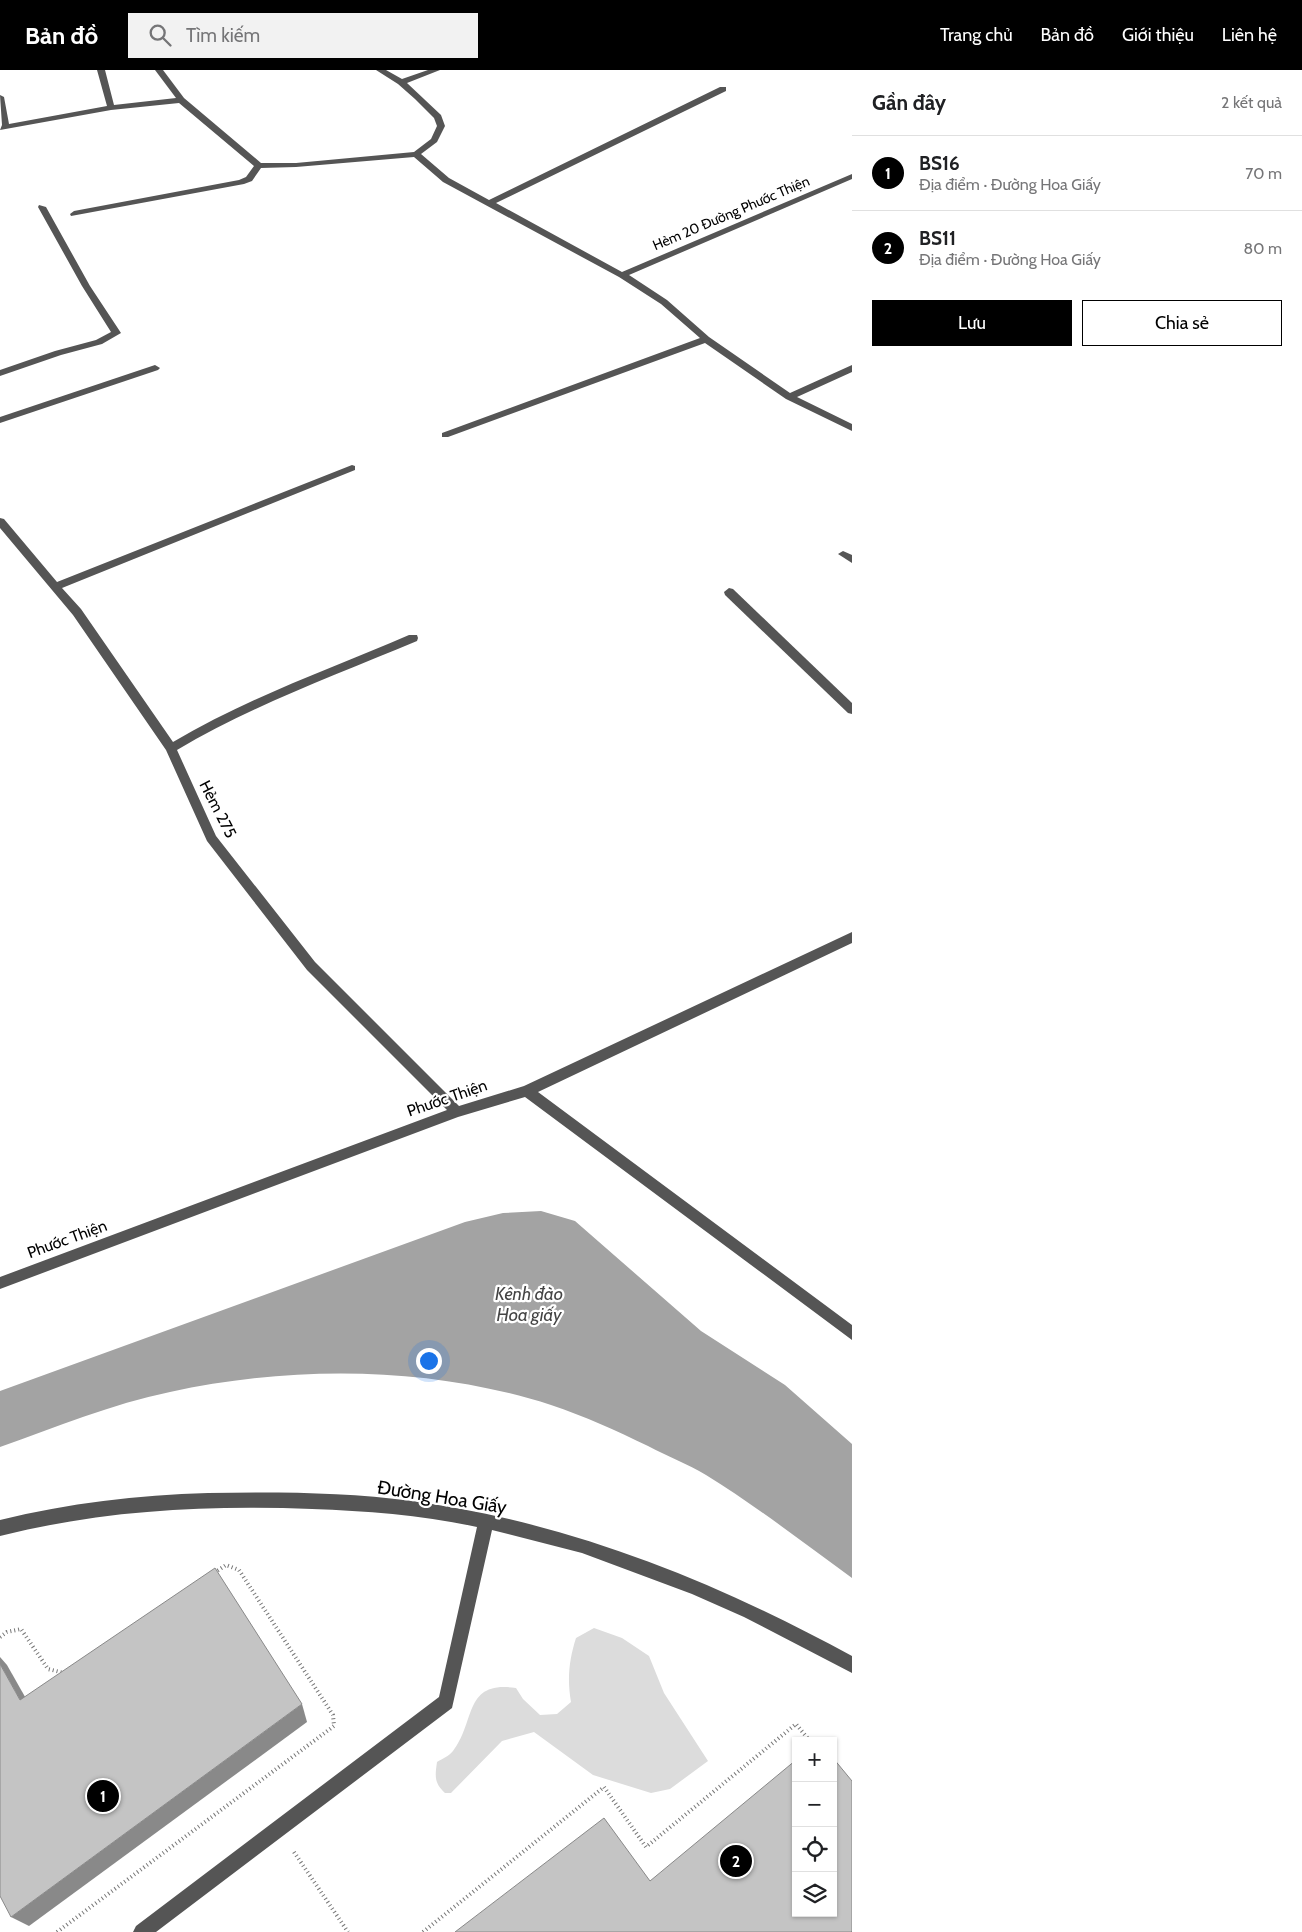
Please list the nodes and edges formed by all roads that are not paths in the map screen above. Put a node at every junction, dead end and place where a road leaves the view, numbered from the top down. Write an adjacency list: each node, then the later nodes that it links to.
1 (101, 70): 9 (street)
2 (159, 70): 8 (street)
3 (380, 70): 5 (street)
4 (436, 70): 5 (street)
5 (401, 82): 11 (street)
6 (723, 89): 14 (street)
7 (0, 97): 10 (street)
8 (181, 100): 9 (street); 12 (street)
9 (111, 108): 10 (street)
10 (3, 128)
11 (416, 154): 12 (street); 14 (street)
12 (259, 166): 16 (street)
13 (852, 176): 17 (street, Hẻm 20 Đường Phước Thiện)
14 (488, 204): 17 (street)
15 (42, 207): 21 (street)
16 (74, 214)
17 (622, 275): 18 (street)
18 (706, 339): 22 (street); 25 (street)
19 (155, 368): 23 (street)
20 (852, 368): 22 (street)
21 (0, 373)
22 (789, 397): 24 (street)
23 (0, 420)
24 (852, 428)
25 (445, 436)
26 (352, 468): 30 (street)
27 (0, 521): 30 (street, Hẻm 275)
28 (843, 554): 29 (street)
29 (852, 560)
30 (56, 586): 34 (street, Hẻm 275)
31 (729, 592): 33 (street)
32 (413, 638): 34 (street)
33 (852, 710)
34 (171, 748): 37 (street, Hẻm 275)
35 (850, 940): 36 (street, Phước Thiện)
36 (527, 1091): 37 (street, Phước Thiện); 39 (street)
37 (457, 1112): 38 (street, Phước Thiện)
38 (0, 1283)
39 (852, 1333)
40 (486, 1522): 41 (street, Đường Hoa Giấy); 42 (street, Đường Hoa Giấy); 43 (street)
41 (0, 1528)
42 (852, 1666)
43 (142, 1932)

